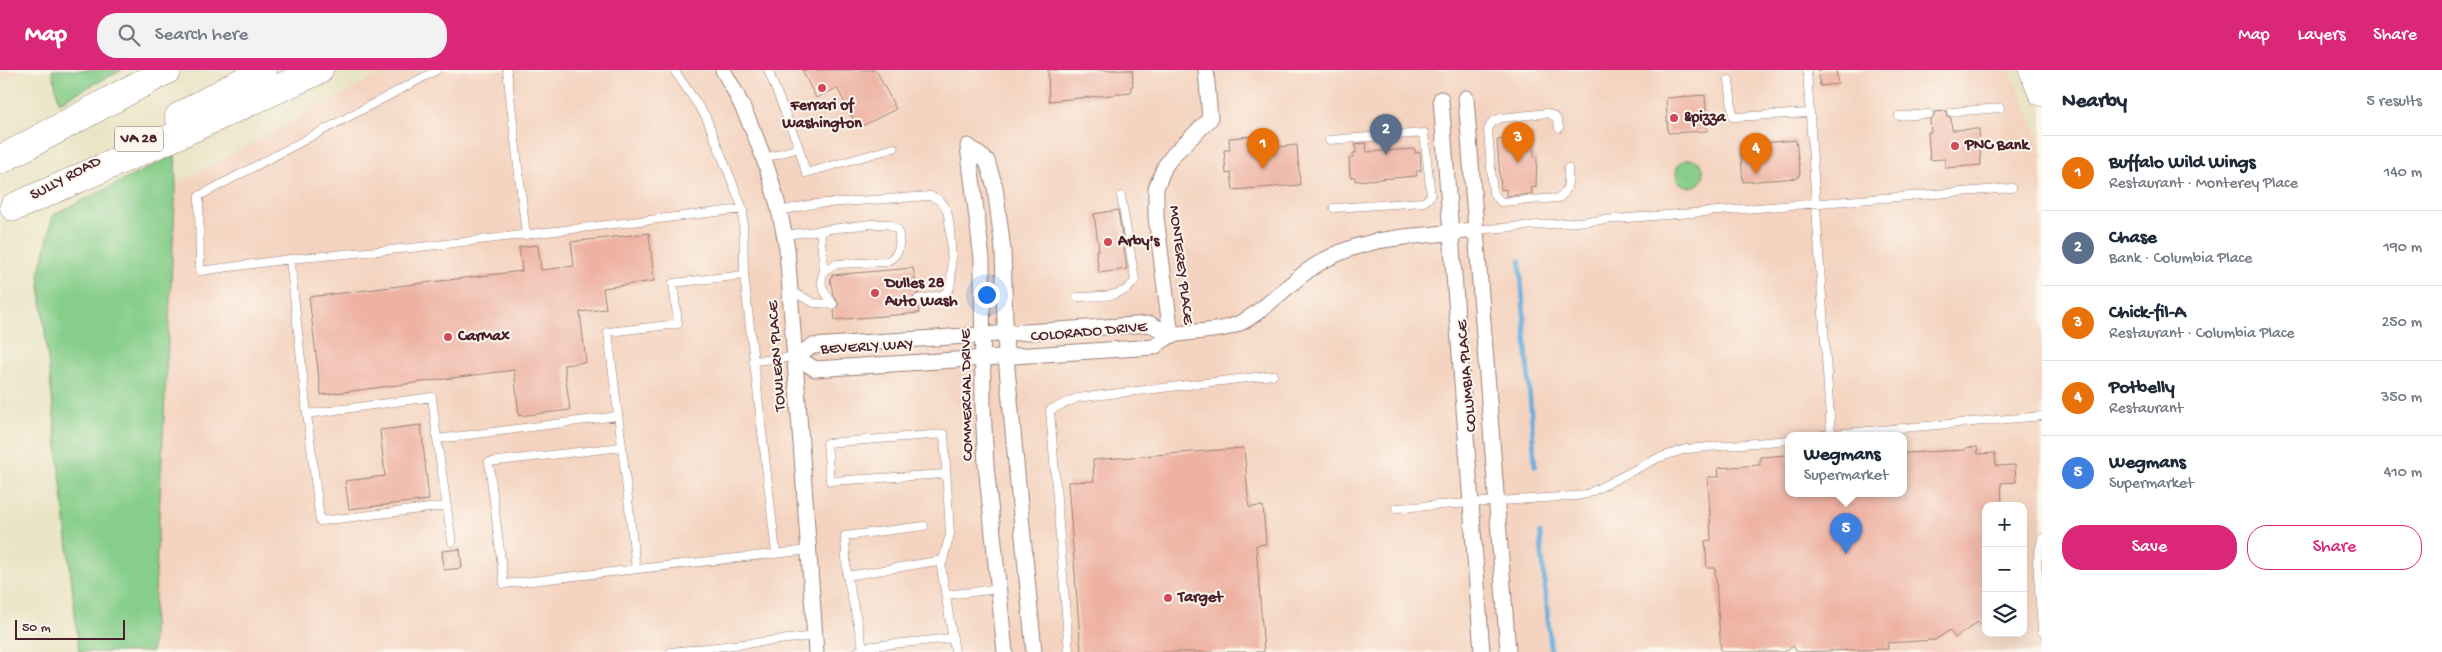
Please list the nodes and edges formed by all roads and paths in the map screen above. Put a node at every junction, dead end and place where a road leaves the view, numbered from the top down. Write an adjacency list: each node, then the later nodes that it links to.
1 (168, 70): 26 (highway, VA 28)
2 (263, 70): 33 (highway, SULLY ROAD / VA 28)
3 (319, 70): 33 (highway)
4 (437, 70): 40 (lane)
5 (507, 70): 38 (lane)
6 (674, 70): 31 (lane)
7 (723, 70): 25 (street, TOWLERN PLACE)
8 (768, 70): 23 (lane)
9 (1206, 70): 48 (street, MONTEREY PLACE)
10 (1807, 70): 18 (lane)
11 (2033, 70): 13 (highway)
12 (1729, 80): 18 (lane)
13 (2042, 92)
14 (1466, 98): 36 (street, COLUMBIA PLACE)
15 (1441, 99): 37 (street, COLUMBIA PLACE)
16 (2000, 108): 17 (lane)
17 (1951, 112)
18 (1809, 113): 30 (lane)
19 (1929, 114): 20 (lane)
20 (1899, 116)
21 (1559, 128): 27 (lane)
22 (1330, 140): 32 (lane)
23 (799, 148): 24 (lane); 25 (lane)
24 (894, 148)
25 (765, 158): 34 (street, TOWLERN PLACE)
26 (0, 160)
27 (1568, 168)
28 (2012, 188): 30 (lane)
29 (1121, 196): 44 (lane)
30 (1815, 203): 36 (lane); 57 (lane)
31 (743, 208): 38 (lane); 42 (lane)
32 (1334, 208)
33 (7, 211)
34 (780, 211): 39 (street, TOWLERN PLACE); 45 (lane)
35 (820, 230): 39 (lane); 41 (lane); 41 (lane)
36 (1474, 230): 37 (street, COLORADO DRIVE); 63 (street, COLUMBIA PLACE)
37 (1450, 233): 48 (street, COLORADO DRIVE); 64 (street, COLUMBIA PLACE)
38 (526, 235): 40 (lane)
39 (784, 235): 43 (street, TOWLERN PLACE)
40 (290, 259): 54 (lane)
41 (824, 270): 43 (lane)
42 (744, 275): 52 (lane); 55 (lane)
43 (790, 291): 49 (street, TOWLERN PLACE)
44 (1078, 297)
45 (918, 299)
46 (1006, 333): 47 (street, BEVERLY WAY); 47 (street, COMMERCIAL DRIVE); 48 (street, COLORADO DRIVE); 50 (street, COMMERCIAL DRIVE)
47 (983, 335): 49 (street, BEVERLY WAY); 51 (street, COMMERCIAL DRIVE)
48 (1171, 335): 50 (street, COLORADO DRIVE)
49 (796, 357): 51 (street, BEVERLY WAY); 52 (lane); 70 (street, TOWLERN PLACE)
50 (1006, 358): 51 (street, BEVERLY WAY); 87 (street, COMMERCIAL DRIVE)
51 (982, 359): 75 (street, COMMERCIAL DRIVE)
52 (753, 361): 71 (lane)
53 (1273, 375): 88 (lane)
54 (307, 414): 59 (lane); 65 (lane)
55 (618, 416): 59 (lane); 61 (lane)
56 (2042, 416): 58 (lane)
57 (1831, 432)
58 (1854, 432)
59 (437, 439): 65 (lane)
60 (1785, 440): 63 (lane)
61 (622, 448): 73 (lane); 73 (lane)
62 (946, 474): 62 (lane); 72 (lane)
63 (1496, 502): 64 (lane); 90 (street, COLUMBIA PLACE)
64 (1472, 503): 66 (lane); 89 (street, COLUMBIA PLACE)
65 (446, 506): 69 (lane)
66 (1396, 508)
67 (924, 526): 74 (lane)
68 (2042, 538): 77 (lane)
69 (452, 542)
70 (809, 550): 71 (lane); 78 (street, TOWLERN PLACE)
71 (776, 553): 73 (lane)
72 (943, 560): 74 (lane); 76 (lane)
73 (636, 569)
74 (847, 576): 81 (lane)
75 (998, 589): 76 (lane); 86 (street, COMMERCIAL DRIVE)
76 (946, 594): 79 (lane)
77 (2042, 632)
78 (815, 636): 80 (lane); 84 (street, TOWLERN PLACE)
79 (953, 638): 81 (lane); 85 (lane)
80 (753, 642): 82 (lane); 83 (lane)
81 (860, 650)
82 (671, 652)
83 (754, 652)
84 (816, 652)
85 (955, 652)
86 (1005, 652)
87 (1034, 652)
88 (1069, 652)
89 (1482, 652)
90 (1508, 652)

